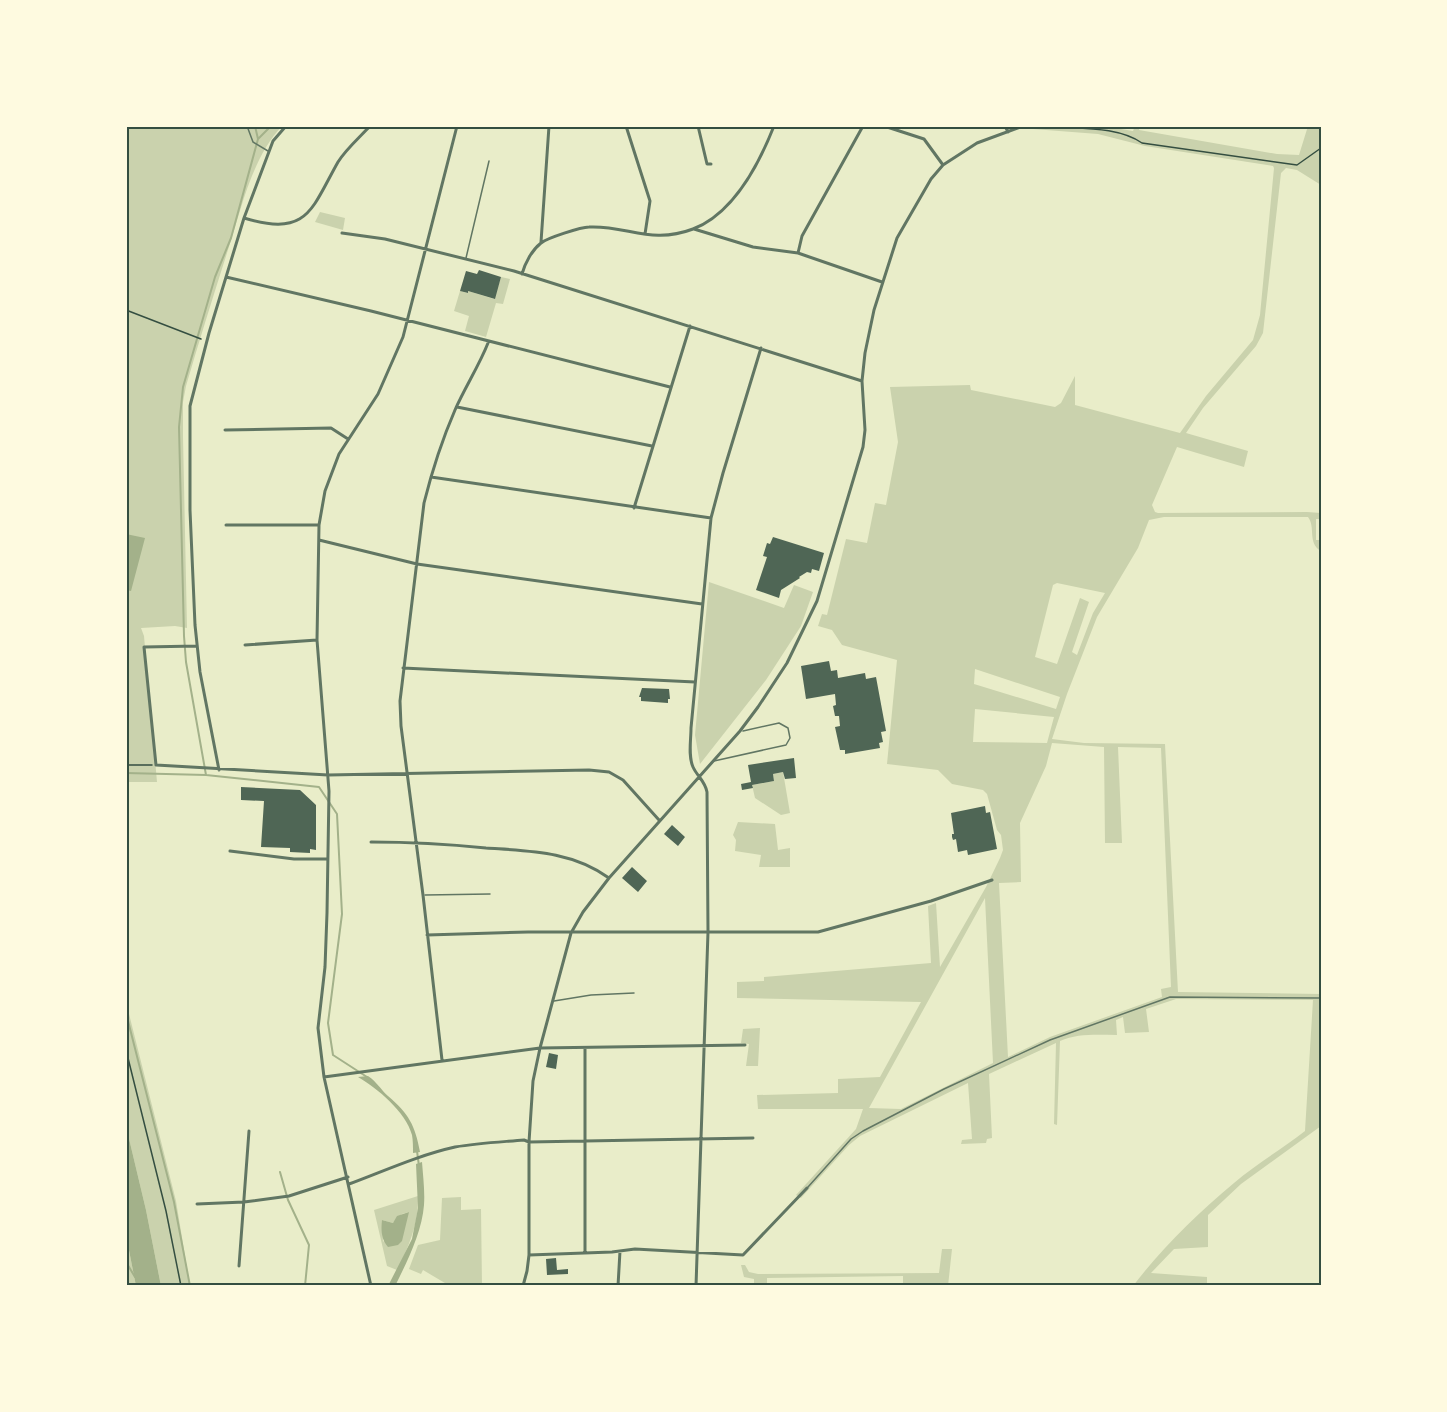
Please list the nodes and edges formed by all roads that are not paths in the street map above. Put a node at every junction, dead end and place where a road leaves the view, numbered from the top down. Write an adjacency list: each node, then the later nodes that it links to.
1 (247, 126): 14 (lane)
2 (286, 126): 14 (street)
3 (370, 126): 18 (street)
4 (457, 126): 23 (street)
5 (549, 126): 22 (street)
6 (626, 126): 21 (street)
7 (698, 126): 16 (street)
8 (774, 126): 19 (street)
9 (863, 126): 24 (street)
10 (884, 126): 17 (street)
11 (1005, 126): 13 (street)
12 (1023, 126): 13 (street)
13 (1008, 132): 17 (street)
14 (269, 151): 18 (street)
15 (489, 161): 25 (lane)
16 (711, 164)
17 (943, 165): 28 (street)
18 (244, 218): 27 (street)
19 (694, 229): 21 (street); 24 (street)
20 (342, 233): 23 (street)
21 (645, 235): 22 (street)
22 (541, 242): 26 (street)
23 (426, 249): 25 (street); 29 (street)
24 (798, 253): 28 (street)
25 (466, 258): 26 (street)
26 (522, 274): 30 (street)
27 (226, 278): 29 (street); 49 (street)
28 (882, 282): 33 (street)
29 (407, 320): 31 (street); 37 (street)
30 (690, 326): 32 (street); 34 (street)
31 (488, 343): 34 (street); 35 (street)
32 (761, 348): 33 (street); 41 (street)
33 (862, 381): 52 (street)
34 (670, 387): 38 (street)
35 (456, 407): 38 (street); 39 (street)
36 (225, 430): 37 (street)
37 (348, 439): 43 (street)
38 (652, 446): 40 (street)
39 (430, 477): 40 (street); 45 (street)
40 (634, 508): 41 (street)
41 (711, 518): 46 (street)
42 (226, 525): 43 (street)
43 (319, 525): 44 (street)
44 (319, 540): 45 (street); 47 (street)
45 (417, 564): 46 (street); 50 (street)
46 (702, 604): 51 (street)
47 (317, 640): 48 (street); 56 (street)
48 (245, 645)
49 (197, 646): 54 (street); 54 (street)
50 (403, 668): 51 (street); 55 (street)
51 (695, 682): 57 (street)
52 (740, 731): 53 (street); 53 (lane)
53 (711, 762): 57 (street)
54 (219, 770): 56 (street)
55 (407, 773): 56 (street); 58 (street); 60 (street)
56 (328, 775): 62 (street)
57 (699, 776): 58 (street); 67 (street)
58 (659, 820): 63 (street)
59 (371, 842): 60 (street)
60 (417, 842): 63 (street); 66 (street)
61 (230, 851): 62 (street)
62 (328, 859): 78 (street)
63 (609, 878): 68 (street)
64 (992, 880): 67 (street)
65 (490, 894): 66 (lane)
66 (423, 895): 69 (street)
67 (708, 932): 68 (street); 74 (street)
68 (571, 933): 69 (street); 72 (street)
69 (427, 935): 77 (street)
70 (634, 993): 72 (lane)
71 (1321, 998): 86 (lane)
72 (553, 1001): 75 (street)
73 (745, 1045): 74 (street)
74 (704, 1047): 76 (street); 81 (street)
75 (540, 1048): 76 (street); 77 (street); 83 (street)
76 (585, 1048): 82 (street)
77 (441, 1060): 78 (street)
78 (324, 1077): 84 (street)
79 (249, 1131): 87 (street)
80 (753, 1138): 81 (street)
81 (701, 1139): 82 (street); 90 (street)
82 (584, 1141): 83 (street); 91 (street)
83 (529, 1142): 85 (street); 92 (street)
84 (348, 1177): 85 (street); 87 (street)
85 (349, 1184): 94 (street)
86 (807, 1188): 90 (street)
87 (244, 1202): 88 (street); 93 (street)
88 (197, 1204)
89 (620, 1251): 90 (street); 91 (street); 96 (street)
90 (698, 1252): 97 (street)
91 (585, 1253): 92 (street)
92 (529, 1255): 95 (street)
93 (239, 1266)
94 (371, 1286)
95 (523, 1286)
96 (618, 1286)
97 (696, 1286)

